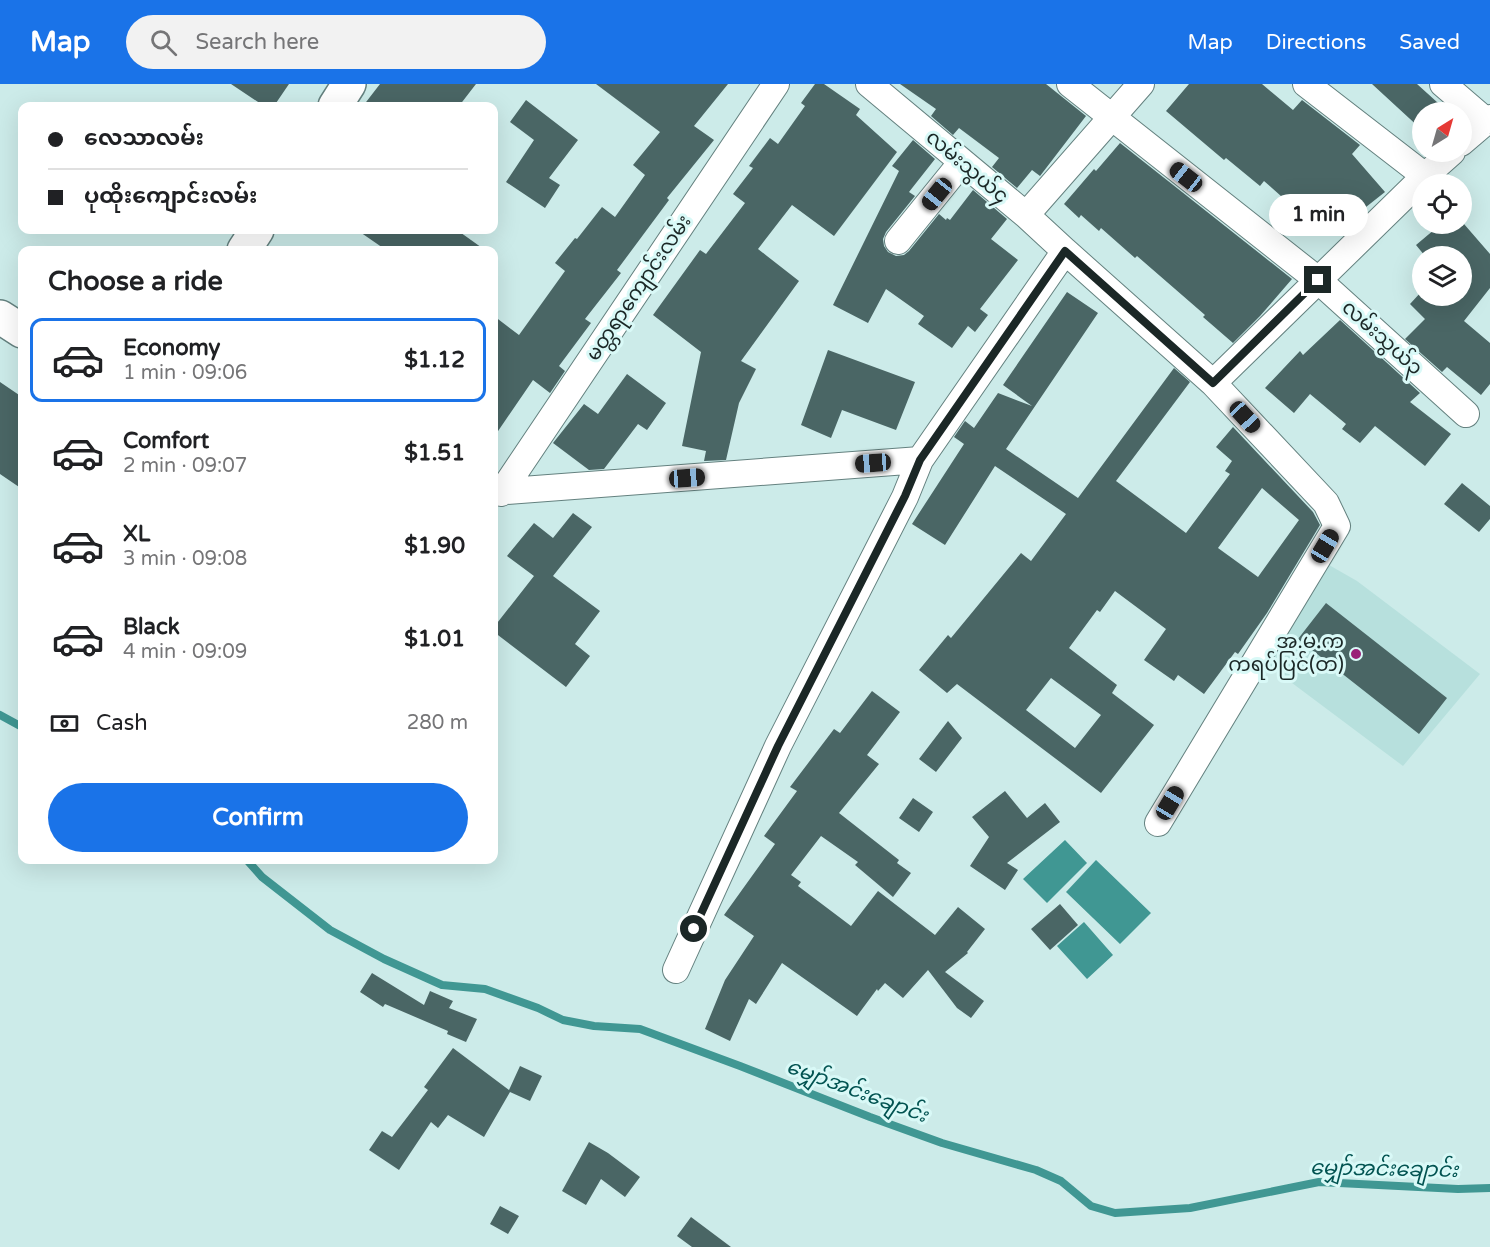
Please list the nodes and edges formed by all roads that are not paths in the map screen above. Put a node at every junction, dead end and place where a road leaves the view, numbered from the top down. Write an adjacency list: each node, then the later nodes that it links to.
1 (349, 84): 8 (street)
2 (776, 84): 26 (street, မတ္တရာကျောင်းလမ်း)
3 (868, 84): 12 (street, လမ်းသွယ်၄)
4 (1070, 84): 9 (street, လမ်းသွယ်၃)
5 (1141, 84): 9 (street)
6 (1306, 84): 14 (street)
7 (1443, 84): 10 (street)
8 (338, 102)
9 (1111, 118): 17 (street); 20 (street, လမ်းသွယ်၃)
10 (1488, 119): 11 (street)
11 (1472, 133)
12 (962, 162): 17 (street, လမ်းသွယ်၄); 18 (street)
13 (1441, 162): 15 (street)
14 (1422, 174)
15 (1427, 174)
16 (1412, 189): 20 (street)
17 (1026, 215): 19 (street, လမ်းသွယ်၄)
18 (898, 241)
19 (1065, 251): 23 (street, လမ်းသွယ်၄); 25 (street)
20 (1318, 280): 23 (street); 24 (street, လမ်းသွယ်၃)
21 (0, 317): 22 (street)
22 (18, 328)
23 (1213, 383): 28 (street, လမ်းသွယ်၄)
24 (1466, 414)
25 (920, 460): 27 (street, မတ္တရာကျောင်းလမ်း); 29 (street)
26 (498, 491)
27 (498, 492)
28 (1158, 823)
29 (675, 970)

